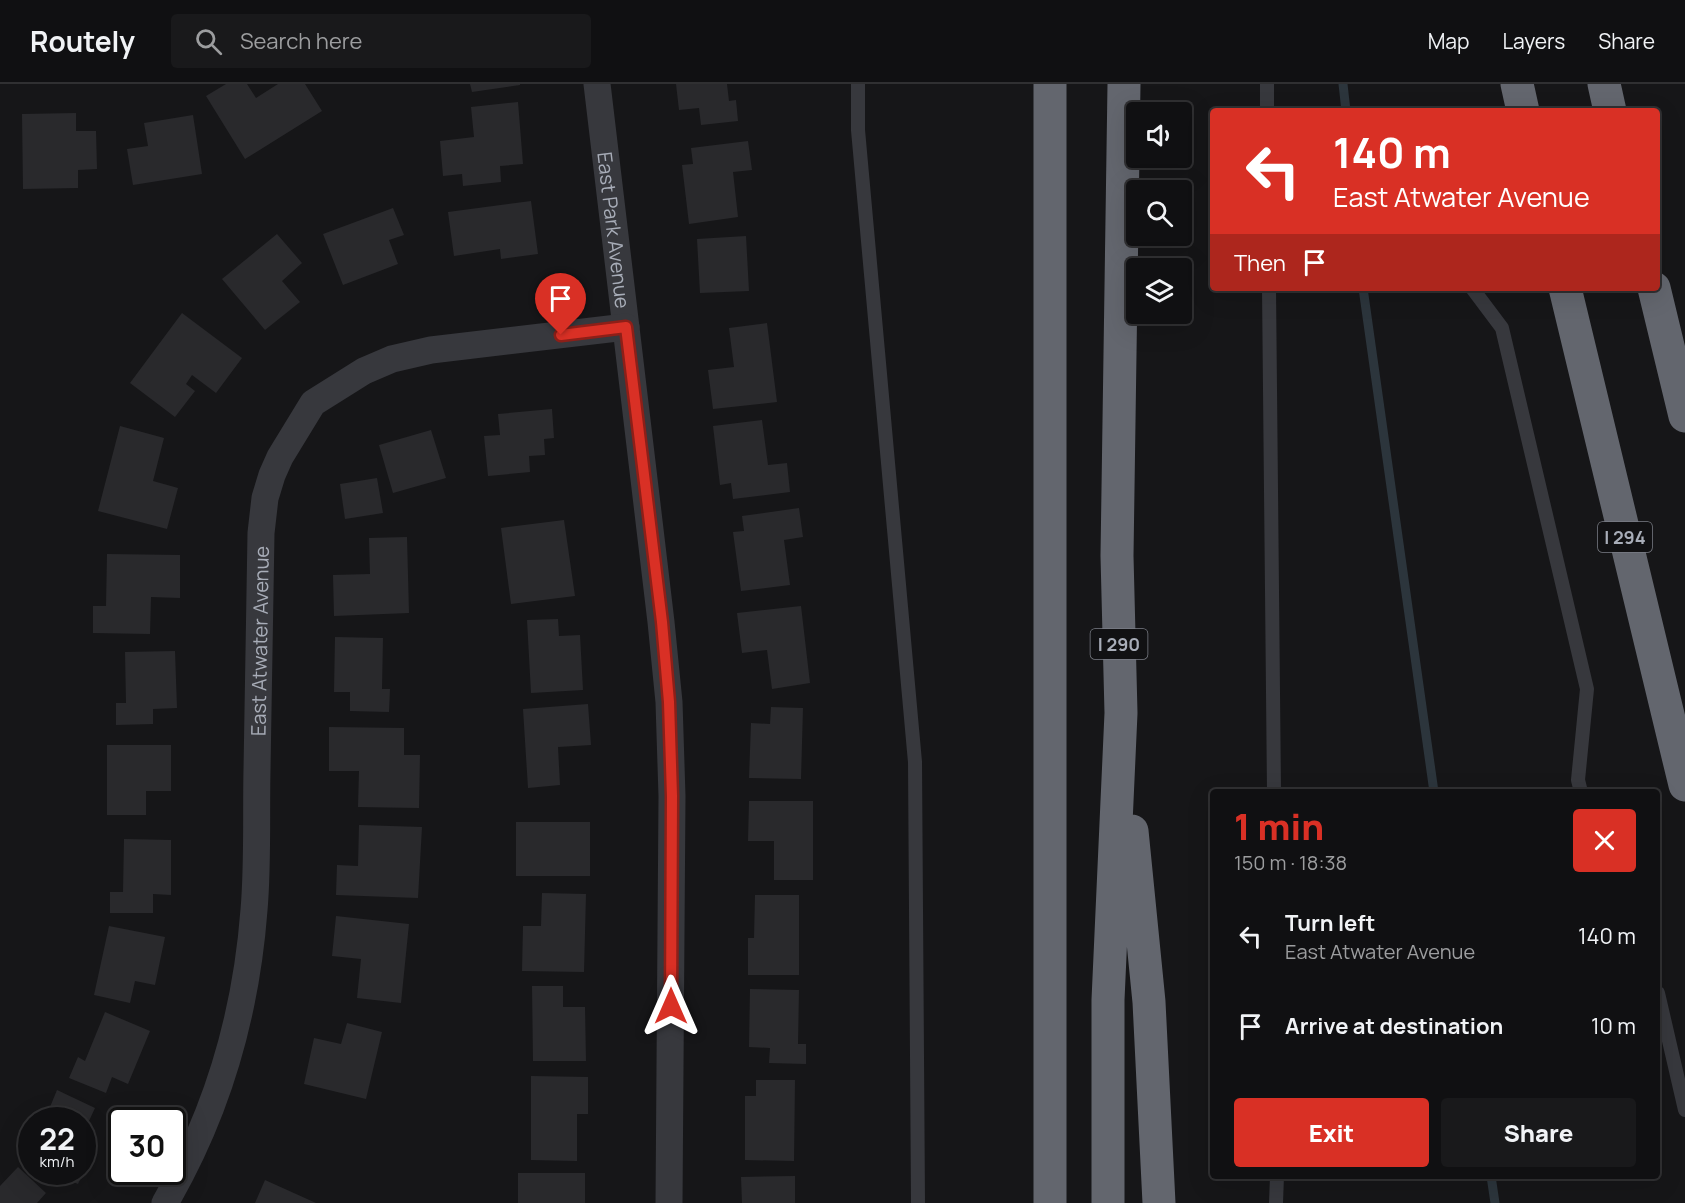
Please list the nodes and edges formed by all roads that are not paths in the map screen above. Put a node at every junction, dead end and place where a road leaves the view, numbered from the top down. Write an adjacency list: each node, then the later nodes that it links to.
1 (597, 84): 15 (street, East Park Avenue)
2 (858, 84): 26 (lane)
3 (1050, 84): 27 (highway)
4 (1124, 84): 17 (highway, I 290)
5 (1267, 84): 8 (lane)
6 (1517, 84): 9 (highway)
7 (1604, 84): 10 (highway)
8 (1267, 108)
9 (1522, 108)
10 (1609, 108)
11 (1269, 291): 19 (lane)
12 (1474, 291): 20 (lane)
13 (1566, 291): 18 (highway, I 294)
14 (1655, 291): 16 (highway)
15 (626, 327): 24 (street, East Atwater Avenue); 25 (street, East Park Avenue)
16 (1685, 416)
17 (1121, 713): 28 (highway, I 290); 29 (highway)
18 (1685, 785)
19 (1274, 789)
20 (1580, 789)
21 (1660, 1002): 22 (lane)
22 (1685, 1110)
23 (1277, 1179): 30 (lane)
24 (165, 1203)
25 (669, 1203)
26 (918, 1203)
27 (1050, 1203)
28 (1108, 1203)
29 (1159, 1203)
30 (1276, 1203)

